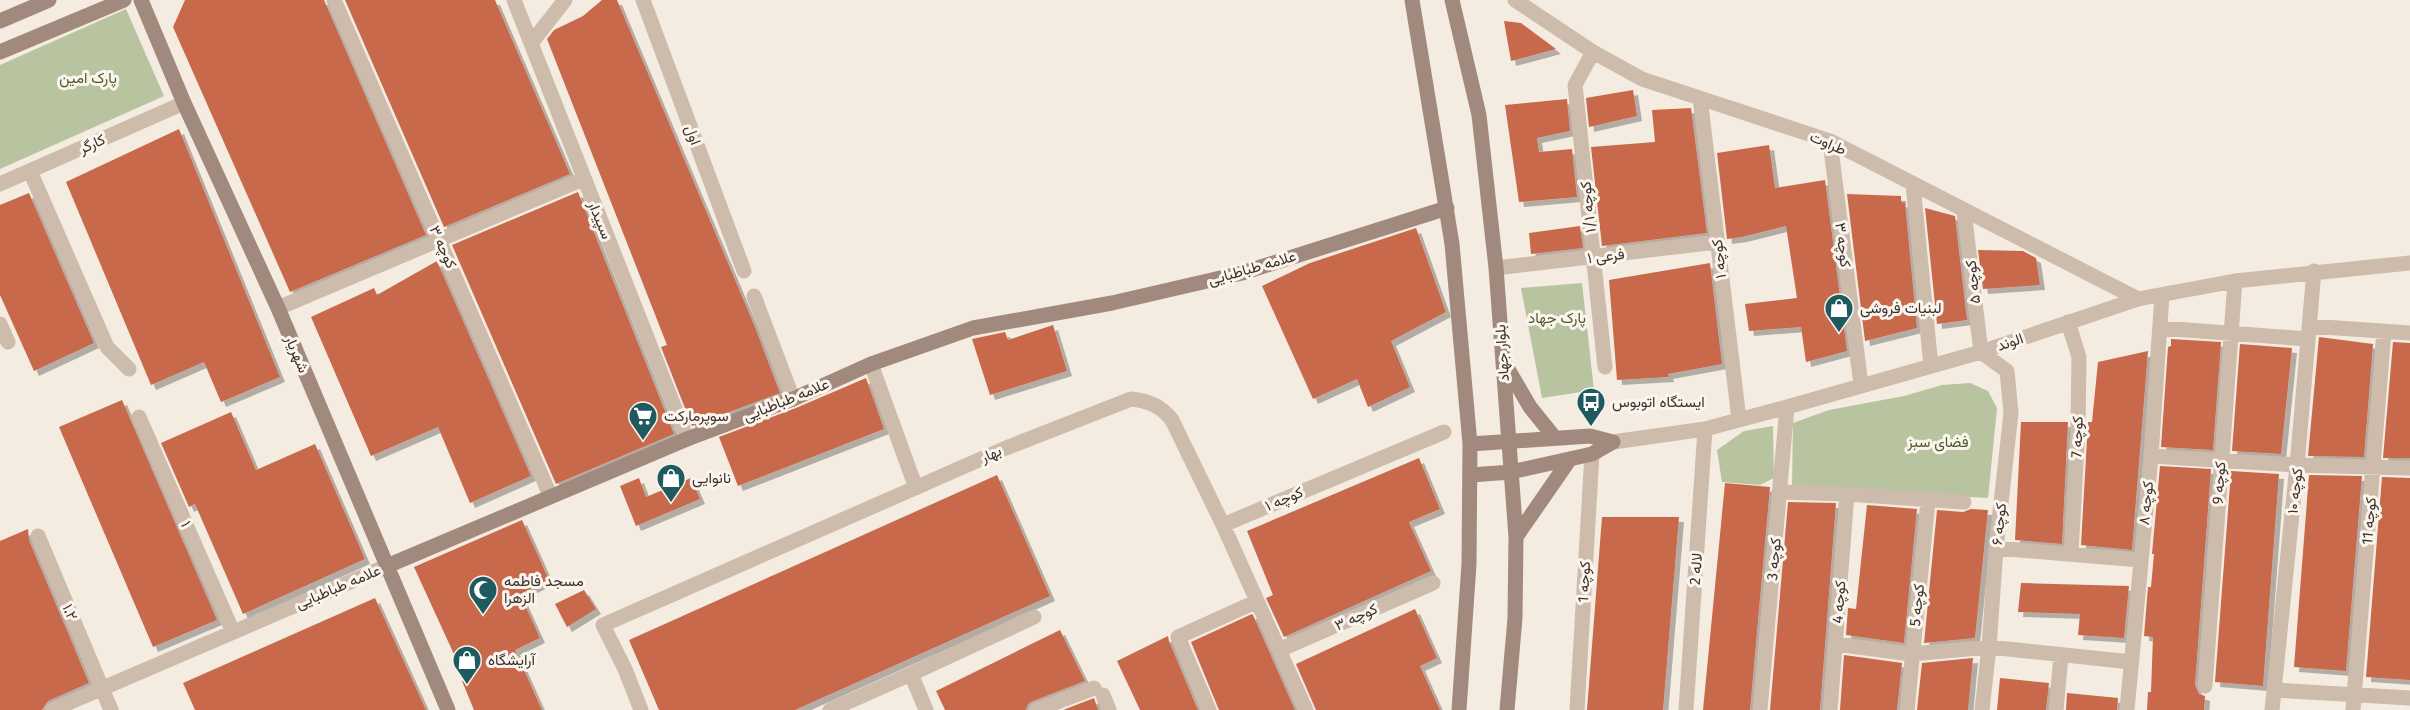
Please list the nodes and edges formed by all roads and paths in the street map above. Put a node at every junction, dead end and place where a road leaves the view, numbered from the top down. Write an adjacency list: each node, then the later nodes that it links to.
1 (49, 0): 11 (main road)
2 (124, 0): 13 (main road)
3 (141, 0): 16 (main road, شهریار)
4 (334, 0): 24 (street, کوچه ۳)
5 (514, 0): 12 (street, سپیدار)
6 (565, 0): 12 (street)
7 (643, 0): 29 (street, اول)
8 (1412, 0): 22 (main road)
9 (1452, 0): 28 (main road, بلوار جهاد)
10 (1515, 0): 14 (street, طراوت)
11 (0, 21)
12 (532, 42): 19 (street, سپیدار)
13 (0, 52)
14 (1593, 52): 15 (street, طراوت); 26 (street, کوچه ۱/۱)
15 (1700, 98): 17 (street, طراوت); 25 (street, کوچه ۱)
16 (184, 103): 18 (street, کارگر); 35 (main road, شهریار)
17 (1830, 141): 21 (street, طراوت); 50 (street, کوچه ۳)
18 (30, 171): 20 (street, کارگر); 49 (street)
19 (583, 179): 24 (street); 58 (street, سپیدار)
20 (0, 184)
21 (1913, 186): 23 (street, طراوت); 47 (street)
22 (1447, 208): 46 (main road, علامه طباطبایی); 61 (main road)
23 (1964, 211): 34 (street, طراوت); 44 (street, کوچه ۵)
24 (439, 239): 35 (street); 74 (street, کوچه ۳)
25 (1717, 242): 26 (street, فرعی ۱); 54 (street, کوچه ۱)
26 (1593, 258): 28 (street, فرعی ۱); 48 (street, کوچه ۱/۱)
27 (2410, 263): 30 (street, الوند)
28 (1496, 268): 45 (main road, بلوار جهاد)
29 (744, 271)
30 (2314, 271): 31 (street, الوند); 41 (street, کوچه ۱۰)
31 (2235, 281): 32 (street, الوند); 40 (street, کوچه 9)
32 (2162, 295): 34 (street, الوند); 38 (street, کوچه ۸)
33 (754, 296): 51 (street)
34 (2138, 299): 36 (street, الوند)
35 (278, 308): 83 (main road, شهریار)
36 (2068, 322): 44 (street, الوند); 81 (street, کوچه 7)
37 (0, 324): 43 (street)
38 (2160, 328): 40 (street); 63 (street, کوچه ۸)
39 (2384, 331): 41 (street); 42 (street); 67 (street, کوچه 11)
40 (2231, 332): 41 (street); 65 (street, کوچه 9)
41 (2308, 333): 66 (street, کوچه ۱۰)
42 (2410, 333)
43 (8, 342)
44 (1981, 352): 47 (street, الوند); 80 (street, کوچه ۶)
45 (1503, 359): 57 (main road); 59 (main road, بلوار جهاد)
46 (871, 364): 51 (main road, علامه طباطبایی); 71 (street)
47 (1931, 366): 50 (street, الوند)
48 (1605, 367)
49 (129, 369)
50 (1861, 385): 52 (street, الوند)
51 (793, 399): 58 (main road, علامه طباطبایی)
52 (1787, 407): 54 (street, الوند); 72 (street, کوچه 3)
53 (138, 417): 87 (street, ۱)
54 (1739, 419): 55 (street, الوند)
55 (1705, 429): 60 (street, الوند); 113 (street, لاله 2)
56 (1444, 432): 77 (street, کوچه ۱)
57 (1556, 438): 59 (main road, الوند); 60 (main road, الوند)
58 (687, 439): 74 (main road, علامه طباطبایی)
59 (1509, 442): 61 (main road, الوند); 69 (main road, بلوار جهاد)
60 (1613, 442): 62 (main road, الوند)
61 (1470, 444): 70 (main road)
62 (1592, 454): 64 (main road, الوند); 112 (street, کوچه 1)
63 (2151, 456): 65 (street); 82 (street, کوچه ۸)
64 (1570, 459): 69 (main road, الوند); 79 (main road)
65 (2220, 460): 66 (street); 95 (street, کوچه 9)
66 (2297, 465): 67 (street); 97 (street, کوچه ۱۰)
67 (2373, 467): 68 (street); 99 (street, کوچه 11)
68 (2410, 468)
69 (1511, 472): 70 (main road, الوند); 79 (main road, بلوار جهاد)
70 (1471, 475): 110 (main road)
71 (916, 488): 77 (street, بهار); 103 (street, بهار)
72 (1779, 492): 73 (street); 114 (street, کوچه 3)
73 (1847, 494): 75 (street); 88 (street, کوچه 4)
74 (550, 495): 83 (main road, علامه طباطبایی)
75 (1928, 501): 76 (street); 91 (street, کوچه 5)
76 (1964, 502)
77 (1224, 525): 85 (street, بهار)
78 (38, 536): 96 (street, ۱.۲)
79 (1516, 537): 111 (main road, بلوار جهاد)
80 (1996, 548): 81 (street); 89 (street, کوچه ۶)
81 (2071, 554): 82 (street)
82 (2140, 560): 93 (street, کوچه ۸)
83 (387, 566): 87 (street, علامه طباطبایی); 102 (main road, شهریار)
84 (1433, 583): 90 (street, کوچه ۳)
85 (1260, 608): 90 (street, بهار); 108 (street)
86 (1034, 617): 94 (street)
87 (232, 632): 96 (street, علامه طباطبایی)
88 (1836, 644): 91 (street); 115 (street, کوچه 4)
89 (1989, 648): 91 (street); 92 (street); 117 (street, کوچه ۶)
90 (1279, 650): 109 (street, بهار)
91 (1911, 654): 116 (street, کوچه 5)
92 (2061, 656): 93 (street); 118 (street)
93 (2131, 662): 119 (street, کوچه ۸)
94 (911, 674): 104 (street); 105 (street)
95 (2205, 686)
96 (102, 688): 100 (street, علامه طباطبایی); 101 (street, ۱.۲)
97 (2274, 690): 99 (street); 120 (street, کوچه ۱۰)
98 (2410, 698): 99 (street)
99 (2354, 702)
100 (52, 710)
101 (111, 710)
102 (447, 710)
103 (641, 710)
104 (830, 710)
105 (926, 710)
106 (1036, 710): 107 (street)
107 (1109, 710)
108 (1209, 710)
109 (1306, 710)
110 (1459, 710)
111 (1507, 710)
112 (1577, 710)
113 (1686, 710)
114 (1760, 710)
115 (1830, 710)
116 (1907, 710)
117 (1982, 710)
118 (2056, 710)
119 (2127, 710)
120 (2272, 710)

